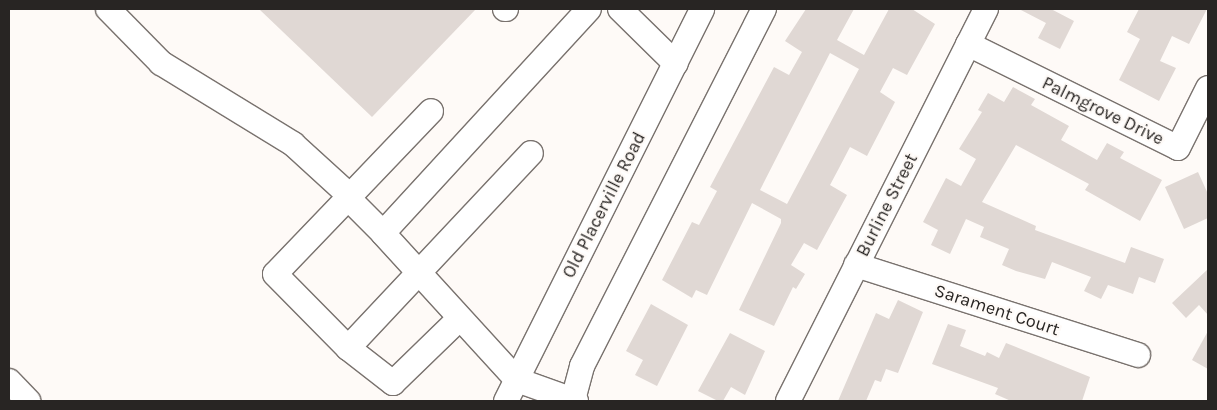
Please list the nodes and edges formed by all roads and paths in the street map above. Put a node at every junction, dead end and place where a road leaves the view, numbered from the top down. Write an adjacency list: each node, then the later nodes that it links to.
1 (108, 9): 12 (street)
2 (589, 9): 13 (street)
3 (620, 9): 8 (street)
4 (702, 9): 8 (street, Old Placerville Road)
5 (764, 9): 23 (street)
6 (986, 9): 7 (street, Burline Street)
7 (968, 44): 9 (street, Palmgrove Drive); 14 (street, Burline Street)
8 (676, 64): 19 (street, Old Placerville Road)
9 (1208, 88)
10 (431, 111): 12 (street)
11 (531, 153): 15 (street)
12 (349, 197): 13 (street); 17 (street)
13 (383, 233): 15 (street)
14 (856, 265): 18 (street, Sarament Court); 24 (street, Burline Street)
15 (420, 274): 16 (street); 17 (street)
16 (459, 319): 17 (street); 19 (street)
17 (348, 348)
18 (1138, 355)
19 (517, 380): 22 (street, Old Placerville Road); 23 (street)
20 (9, 381): 21 (street)
21 (28, 401)
22 (506, 401)
23 (575, 401)
24 (788, 401)

